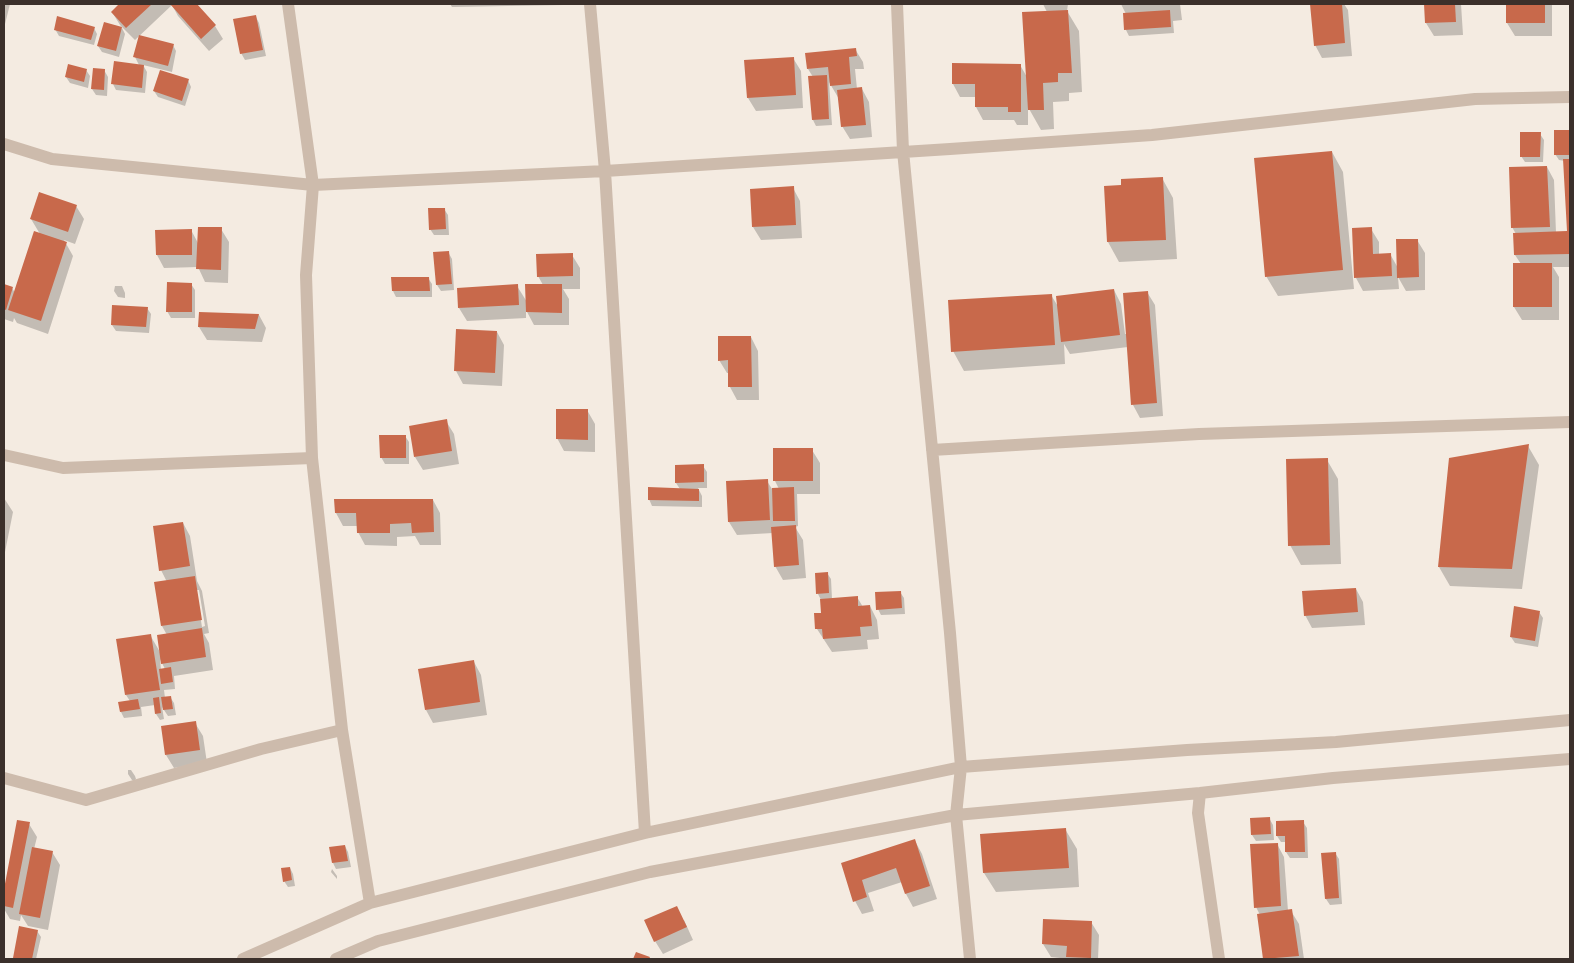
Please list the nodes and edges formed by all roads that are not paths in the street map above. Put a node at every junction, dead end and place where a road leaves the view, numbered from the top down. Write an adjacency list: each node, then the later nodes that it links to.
1 (288, 4): 8 (street)
2 (590, 4): 7 (street)
3 (897, 4): 6 (street)
4 (1570, 97): 6 (street)
5 (4, 144): 8 (street)
6 (903, 151): 7 (street); 10 (street)
7 (605, 171): 8 (street); 20 (street)
8 (313, 185): 12 (street)
9 (1570, 422): 10 (street)
10 (932, 450): 16 (street)
11 (4, 455): 12 (street)
12 (312, 458): 14 (street)
13 (1570, 720): 16 (street)
14 (342, 730): 17 (street); 21 (street)
15 (1570, 759): 18 (street)
16 (961, 767): 19 (street); 20 (street)
17 (4, 778)
18 (1200, 794): 19 (street); 25 (street)
19 (956, 815): 23 (street); 24 (street)
20 (645, 833): 21 (street)
21 (370, 903): 22 (street)
22 (243, 959)
23 (336, 959)
24 (970, 959)
25 (1219, 959)

